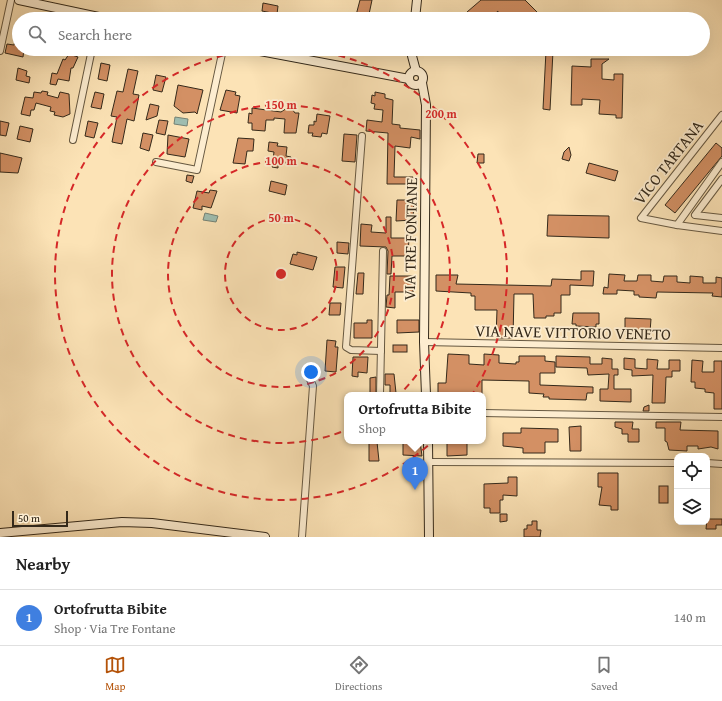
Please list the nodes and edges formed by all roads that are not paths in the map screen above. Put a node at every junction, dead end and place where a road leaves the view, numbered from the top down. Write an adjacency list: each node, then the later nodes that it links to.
1 (11, 0): 6 (street)
2 (19, 0): 4 (street)
3 (416, 0): 5 (street)
4 (72, 12)
5 (415, 12)
6 (0, 51)
7 (91, 56): 16 (street)
8 (221, 56): 17 (street)
9 (286, 56): 12 (street)
10 (412, 56): 11 (street)
11 (416, 71): 12 (street); 13 (street)
12 (409, 79): 13 (street)
13 (422, 83): 24 (street, VIA TRE FONTANE)
14 (722, 115): 21 (street, VICO TARTANA)
15 (362, 136): 26 (street)
16 (73, 140)
17 (156, 162)
18 (722, 162): 21 (street)
19 (722, 179): 20 (street)
20 (722, 218)
21 (677, 225): 22 (street, VICO TARTANA)
22 (722, 231)
23 (382, 251): 26 (street)
24 (424, 342): 25 (street, VIA NAVE VITTORIO VENETO); 29 (street, VIA TRE FONTANE)
25 (722, 348)
26 (381, 351): 28 (street)
27 (306, 372): 39 (street)
28 (380, 392)
29 (426, 392)
30 (486, 413): 31 (street)
31 (722, 417)
32 (428, 444): 33 (street)
33 (428, 462): 34 (street); 40 (street)
34 (674, 463)
35 (710, 464): 36 (street)
36 (722, 464)
37 (0, 533): 38 (street)
38 (264, 537)
39 (302, 537)
40 (429, 537)

